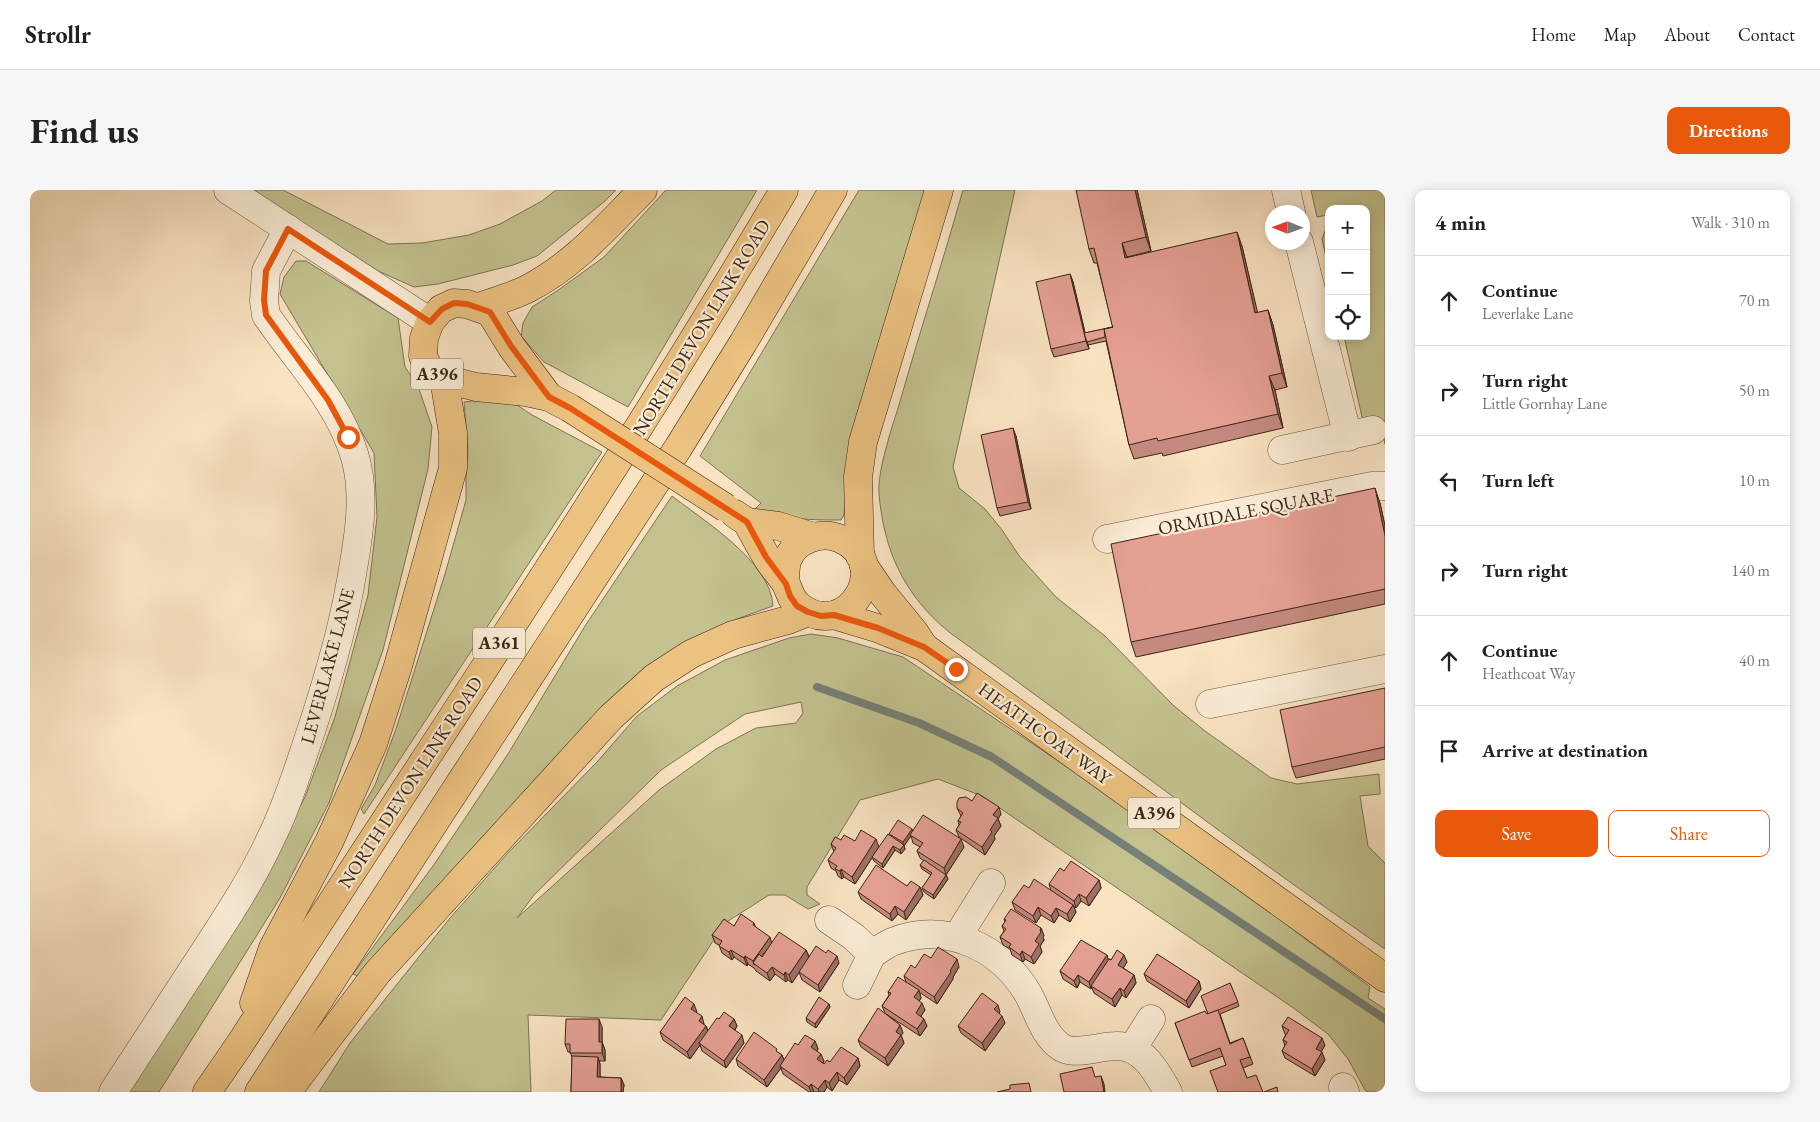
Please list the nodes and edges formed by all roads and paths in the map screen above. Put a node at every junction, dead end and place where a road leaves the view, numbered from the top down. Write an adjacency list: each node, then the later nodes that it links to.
1 (228, 190): 8 (street)
2 (643, 190): 10 (main road)
3 (784, 190): 32 (main road, NORTH DEVON LINK ROAD / A361)
4 (833, 190): 36 (main road, A361)
5 (939, 190): 19 (main road)
6 (1286, 190): 7 (street)
7 (1289, 205)
8 (288, 229): 11 (street); 34 (street, LEVERLAKE LANE)
9 (1301, 250): 14 (street)
10 (479, 307): 11 (main road); 13 (main road, A396)
11 (430, 322): 12 (main road, A396)
12 (444, 379): 13 (main road, A396); 32 (main road)
13 (560, 402): 16 (main road, A396, bridge)
14 (1282, 450)
15 (1385, 486): 18 (street, ORMIDALE SQUARE)
16 (737, 515): 17 (main road, A396); 20 (main road, A396)
17 (814, 537): 19 (main road); 20 (main road)
18 (1107, 539)
19 (862, 561): 21 (main road); 22 (main road, HEATHCOAT WAY / A396)
20 (786, 584): 21 (main road)
21 (821, 614): 22 (main road, HEATHCOAT WAY / A396); 37 (main road)
22 (924, 647): 29 (main road, HEATHCOAT WAY / A396)
23 (1385, 669): 24 (street)
24 (1210, 704)
25 (991, 883): 27 (street)
26 (829, 920): 28 (street)
27 (960, 938): 28 (street); 33 (street)
28 (872, 954): 30 (street)
29 (1385, 978)
30 (857, 985)
31 (1151, 1019): 33 (street)
32 (240, 1044): 35 (main road, NORTH DEVON LINK ROAD / A361)
33 (1132, 1049): 38 (street)
34 (113, 1092)
35 (207, 1092)
36 (259, 1092)
37 (287, 1092)
38 (1168, 1092)

